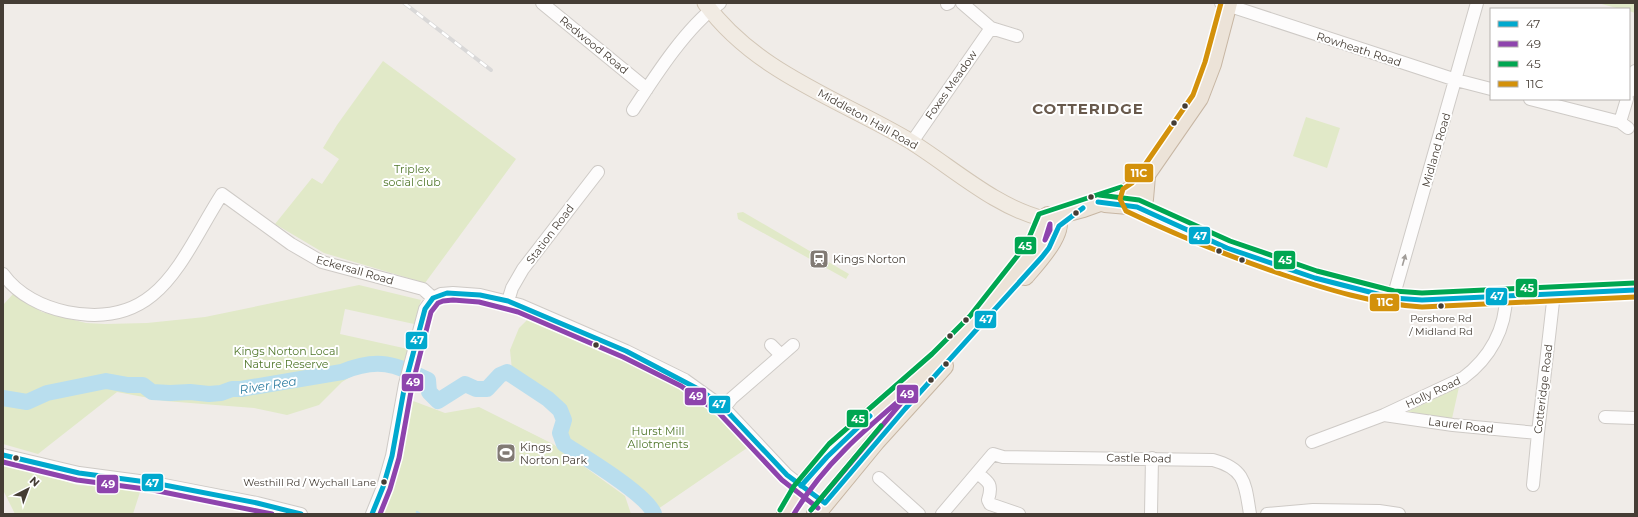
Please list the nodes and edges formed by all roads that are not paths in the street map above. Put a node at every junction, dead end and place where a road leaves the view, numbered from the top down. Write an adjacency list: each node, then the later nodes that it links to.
1 (542, 3): 10 (street, Redwood Road)
2 (962, 3): 6 (street)
3 (1477, 3): 9 (street, Midland Road)
4 (1225, 4): 9 (street, Rowheath Road); 18 (highway)
5 (712, 5): 10 (street); 16 (main road, Middleton Hall Road)
6 (991, 28): 7 (street); 16 (street, Foxes Meadow)
7 (1017, 36)
8 (1635, 71): 11 (street)
9 (1456, 80): 12 (street, Rowheath Road); 25 (street, Midland Road, one-way to 9)
10 (647, 88): 15 (street)
11 (1630, 88)
12 (1490, 89)
13 (1534, 100): 14 (street)
14 (1627, 100)
15 (634, 110)
16 (912, 142): 19 (main road, Middleton Hall Road)
17 (598, 172): 26 (street, Station Road)
18 (1138, 195): 19 (highway); 25 (main road)
19 (1050, 223): 30 (highway); 30 (highway)
20 (3, 274): 24 (street, Eckersall Road)
21 (1635, 290): 22 (main road)
22 (1554, 293): 23 (main road); 35 (street, Cotteridge Road)
23 (1506, 295): 25 (main road); 32 (street, Holly Road)
24 (433, 298): 26 (street); 46 (street)
25 (1393, 298)
26 (508, 301): 31 (street)
27 (771, 345): 29 (street)
28 (793, 345): 29 (street)
29 (781, 355): 31 (street)
30 (946, 355): 42 (highway); 43 (highway)
31 (724, 408): 42 (street)
32 (1384, 415): 35 (street, Laurel Road); 36 (street, Holly Road)
33 (1605, 417): 34 (street)
34 (1635, 418)
35 (1538, 433): 41 (street, Cotteridge Road)
36 (1312, 442)
37 (3, 455): 45 (street)
38 (1152, 458): 39 (street, Castle Road); 50 (street); 51 (street, Castle Road)
39 (976, 473): 44 (street); 49 (street)
40 (878, 478): 48 (street)
41 (1534, 485)
42 (801, 486): 43 (highway); 47 (highway)
43 (820, 509)
44 (946, 513)
45 (301, 514)
46 (372, 514)
47 (786, 514)
48 (920, 514)
49 (1019, 514)
50 (1151, 514)
51 (1250, 514)
52 (1267, 514): 53 (street)
53 (1399, 514)

